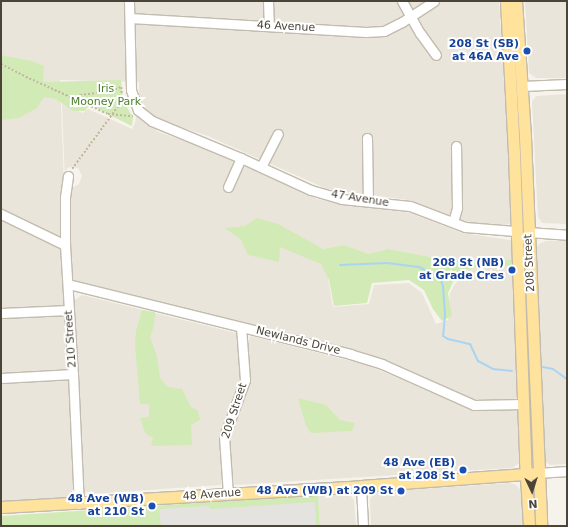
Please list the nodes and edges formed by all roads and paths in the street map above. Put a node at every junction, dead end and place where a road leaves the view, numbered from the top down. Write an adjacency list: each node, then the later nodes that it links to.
1 (129, 1): 8 (street)
2 (268, 1): 9 (street)
3 (402, 1): 7 (street)
4 (434, 1): 7 (street, 46 Avenue)
5 (506, 1): 18 (main road, 208 Street)
6 (516, 1): 14 (main road, 208 Street)
7 (411, 15): 9 (street, 46 Avenue); 10 (street)
8 (130, 18): 9 (street, 46 Avenue); 13 (street)
9 (269, 26)
10 (436, 55)
11 (1, 64): 16 (path)
12 (567, 84): 14 (street)
13 (131, 85): 15 (path); 19 (street)
14 (522, 86): 18 (main road); 32 (main road, 208 Street)
15 (121, 87): 16 (path); 17 (path)
16 (76, 98): 17 (path)
17 (112, 114): 19 (path); 26 (path)
18 (511, 116): 23 (main road, 208 Street)
19 (145, 117): 24 (street, 47 Avenue)
20 (278, 134): 25 (street)
21 (367, 138): 28 (street)
22 (456, 146): 30 (street)
23 (514, 154): 31 (main road, 208 Street); 32 (main road)
24 (241, 158): 25 (street, 47 Avenue); 27 (street)
25 (261, 167): 28 (street, 47 Avenue)
26 (68, 176): 34 (street, 210 Street)
27 (228, 187)
28 (368, 201): 30 (street, 47 Avenue)
29 (1, 214): 34 (street)
30 (453, 222): 31 (street, 47 Avenue)
31 (516, 230): 38 (main road); 42 (main road, 208 Street)
32 (528, 232): 33 (street); 38 (main road, 208 Street)
33 (567, 235)
34 (65, 245): 35 (street, 210 Street)
35 (68, 284): 36 (street, 210 Street); 39 (street, Newlands Drive)
36 (69, 310): 37 (street); 40 (street, 210 Street)
37 (1, 313)
38 (532, 323): 44 (main road, 208 Street)
39 (241, 327): 42 (street, Newlands Drive); 46 (street, 209 Street)
40 (74, 374): 41 (street); 47 (street, 210 Street)
41 (1, 378)
42 (523, 404): 44 (main road, 208 Street)
43 (567, 471): 44 (street, 48 Avenue)
44 (532, 473): 45 (main road, 48 Avenue); 50 (main road, 208 Street); 51 (main road, 208 Street)
45 (361, 486): 46 (main road, 48 Avenue); 49 (street)
46 (228, 494): 47 (main road, 48 Avenue)
47 (79, 504): 48 (main road, 48 Avenue)
48 (1, 508)
49 (363, 526)
50 (530, 526)
51 (541, 526)

